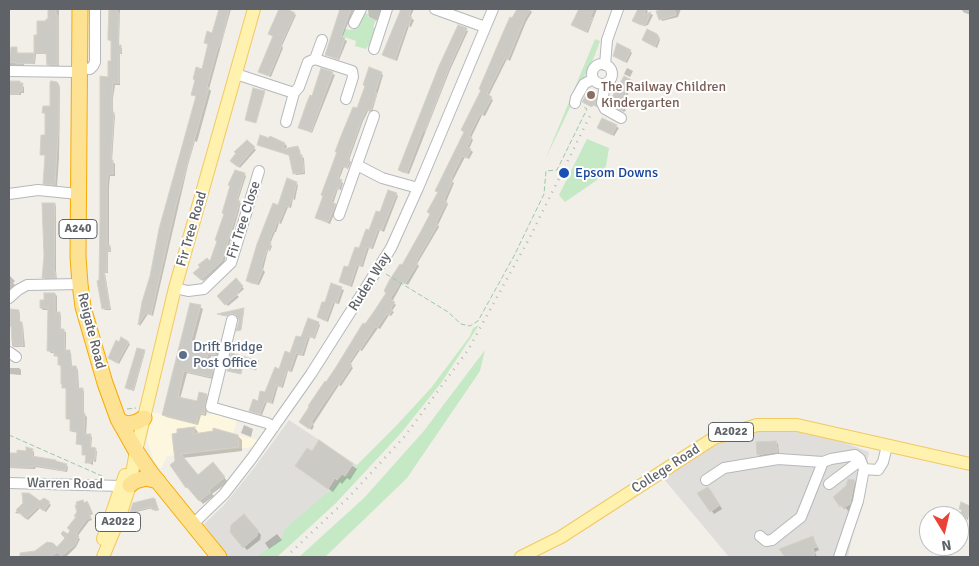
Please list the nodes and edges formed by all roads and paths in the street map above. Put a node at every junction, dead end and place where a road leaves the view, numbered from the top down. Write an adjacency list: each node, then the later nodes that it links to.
1 (80, 9): 15 (highway, Reigate Road / A240)
2 (95, 9): 15 (street)
3 (254, 9): 17 (main road, Fir Tree Road)
4 (360, 9): 9 (street)
5 (388, 9): 12 (street)
6 (435, 9): 10 (street)
7 (493, 9): 10 (street, Ruden Way)
8 (618, 9): 14 (street)
9 (354, 23)
10 (485, 26): 30 (street, Ruden Way)
11 (322, 40): 13 (street)
12 (374, 48)
13 (315, 59): 20 (street); 21 (street)
14 (605, 65): 18 (street); 19 (street)
15 (79, 70): 16 (street); 32 (highway, Reigate Road / A240)
16 (9, 72)
17 (236, 74): 20 (street); 38 (main road, Fir Tree Road)
18 (593, 79): 19 (street); 22 (street)
19 (605, 84): 24 (street)
20 (294, 93): 25 (street)
21 (346, 99)
22 (575, 103): 27 (path)
23 (374, 116): 26 (street)
24 (621, 118)
25 (286, 122)
26 (357, 165): 30 (street); 33 (street)
27 (558, 169): 29 (path); 34 (path)
28 (259, 171): 38 (street, Fir Tree Close)
29 (560, 171)
30 (418, 188): 36 (street, Ruden Way)
31 (9, 194): 32 (street)
32 (78, 194): 37 (highway, Reigate Road / A240)
33 (339, 215)
34 (511, 262): 35 (path); 36 (path)
35 (514, 263)
36 (379, 270): 43 (street, Ruden Way)
37 (80, 284): 39 (street); 42 (highway, Reigate Road / A240)
38 (176, 288): 41 (main road, Fir Tree Road)
39 (9, 298)
40 (232, 320): 43 (street)
41 (145, 412): 42 (path); 42 (highway); 46 (main road, Fir Tree Road)
42 (116, 414): 46 (highway, Reigate Road / A240)
43 (274, 427): 55 (street, Ruden Way)
44 (9, 435): 54 (path)
45 (887, 446): 48 (main road, College Road / A2022); 49 (street); 60 (main road, College Road / A2022)
46 (136, 451): 51 (highway, Reigate Road / A240); 54 (main road, Fir Tree Road / A2022)
47 (823, 462): 49 (street); 50 (street); 56 (street)
48 (970, 464)
49 (862, 466): 53 (street); 61 (street)
50 (706, 480)
51 (158, 481): 54 (highway); 55 (highway, Reigate Road / A240)
52 (9, 483): 54 (street, Warren Road)
53 (829, 484)
54 (121, 485): 57 (main road, Fir Tree Road / A2022); 58 (main road, Fir Tree Road / A2022)
55 (193, 524): 59 (highway, Reigate Road / A240)
56 (760, 536)
57 (96, 557)
58 (102, 557)
59 (219, 557)
60 (521, 557)
61 (839, 557)

